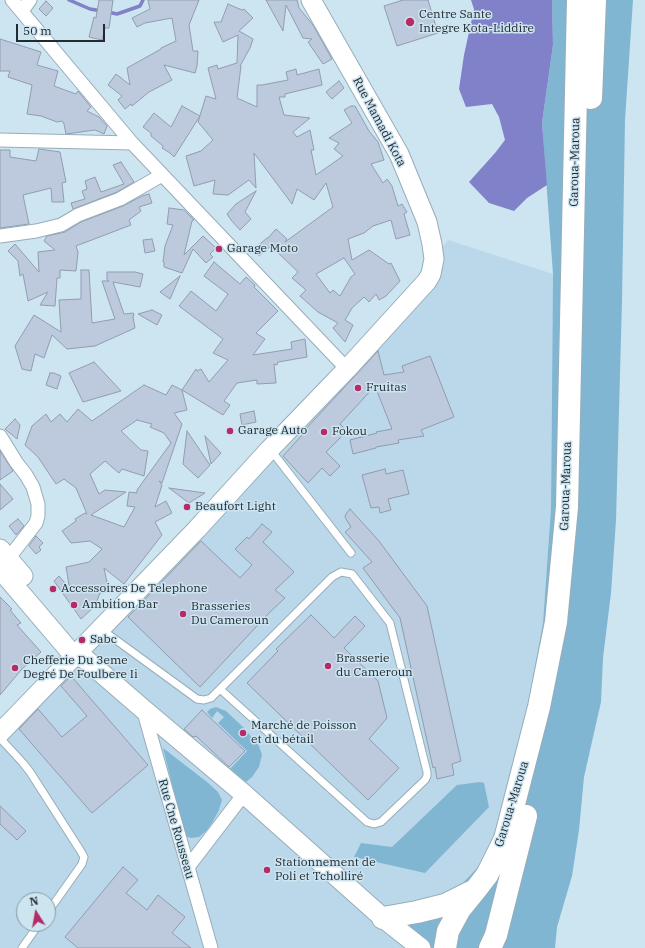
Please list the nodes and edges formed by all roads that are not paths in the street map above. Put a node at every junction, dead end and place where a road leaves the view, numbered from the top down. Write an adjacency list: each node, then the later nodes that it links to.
1 (12, 0): 6 (street)
2 (30, 0): 6 (street)
3 (578, 0): 24 (highway, Garoua-Maroua)
4 (595, 0): 28 (highway, Garoua-Maroua)
5 (312, 2): 11 (main road, Rue Mamadi Kota)
6 (22, 11): 8 (street)
7 (0, 140): 8 (street)
8 (132, 143): 9 (street)
9 (162, 175): 10 (street); 11 (street)
10 (0, 236)
11 (347, 369): 13 (main road)
12 (0, 436): 15 (street)
13 (270, 449): 14 (lane); 16 (main road)
14 (351, 553)
15 (3, 559): 17 (main road)
16 (101, 629): 17 (main road); 18 (lane)
17 (81, 654): 19 (main road); 20 (main road)
18 (220, 689): 18 (lane)
19 (143, 709): 22 (main road); 23 (street, Rue Cne Rousseau)
20 (0, 734)
21 (0, 738): 25 (lane)
22 (244, 794): 23 (street); 26 (main road)
23 (188, 867): 30 (street, Rue Cne Rousseau)
24 (477, 888): 26 (highway); 32 (highway, Garoua-Maroua)
25 (56, 901)
26 (383, 918): 31 (main road)
27 (33, 932): 29 (lane)
28 (492, 945)
29 (22, 948)
30 (210, 948)
31 (421, 948)
32 (446, 948)

